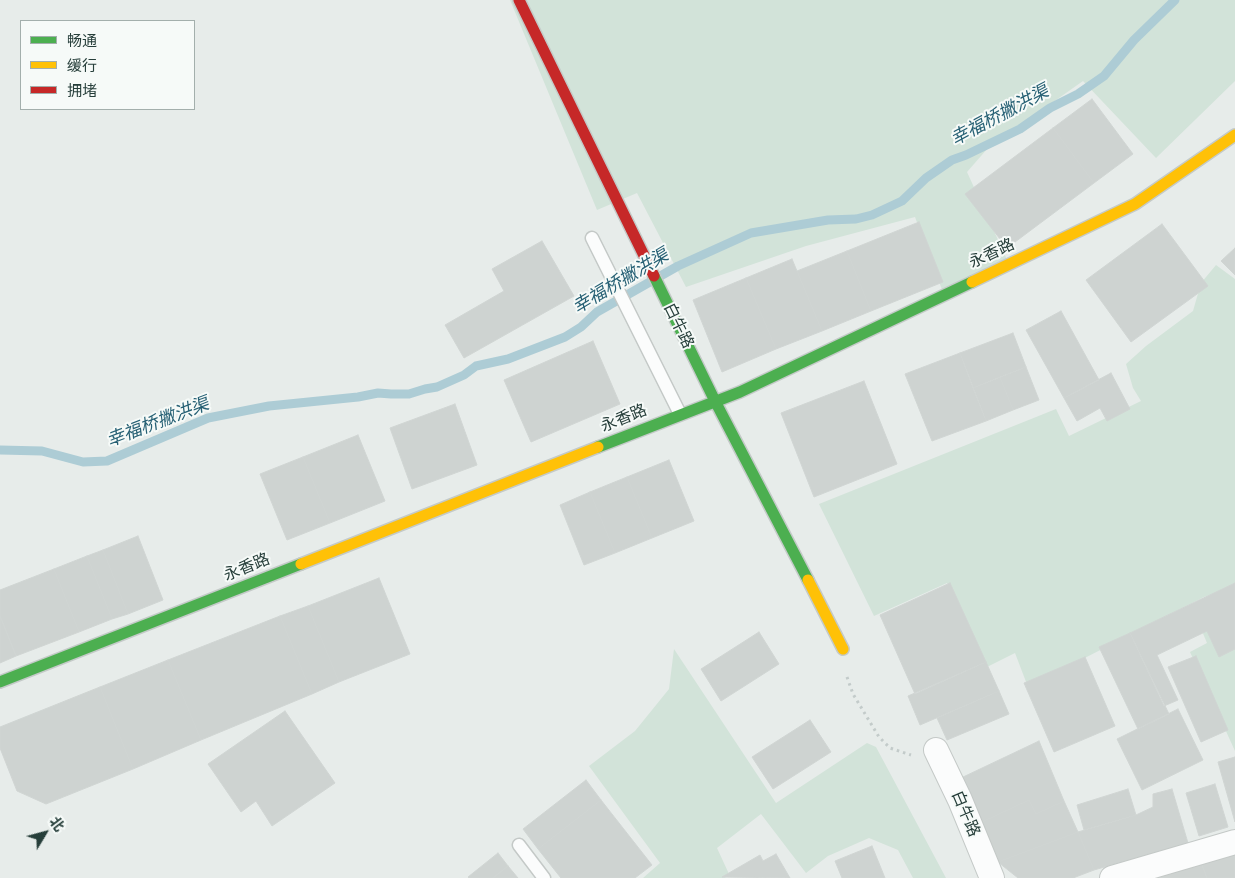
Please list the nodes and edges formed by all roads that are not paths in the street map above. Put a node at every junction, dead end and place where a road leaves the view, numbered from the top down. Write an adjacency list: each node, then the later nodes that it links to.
1 (519, 0): 4 (main road, 白牛路)
2 (1235, 135): 4 (main road, 永香路)
3 (592, 238): 5 (lane)
4 (715, 401): 5 (main road, 永香路); 6 (main road, 白牛路)
5 (680, 414): 7 (main road, 永香路)
6 (843, 649)
7 (0, 682)
8 (936, 750): 12 (street, 白牛路)
9 (1235, 842): 13 (street)
10 (519, 845): 11 (lane)
11 (544, 878)
12 (992, 878)
13 (1112, 878)

